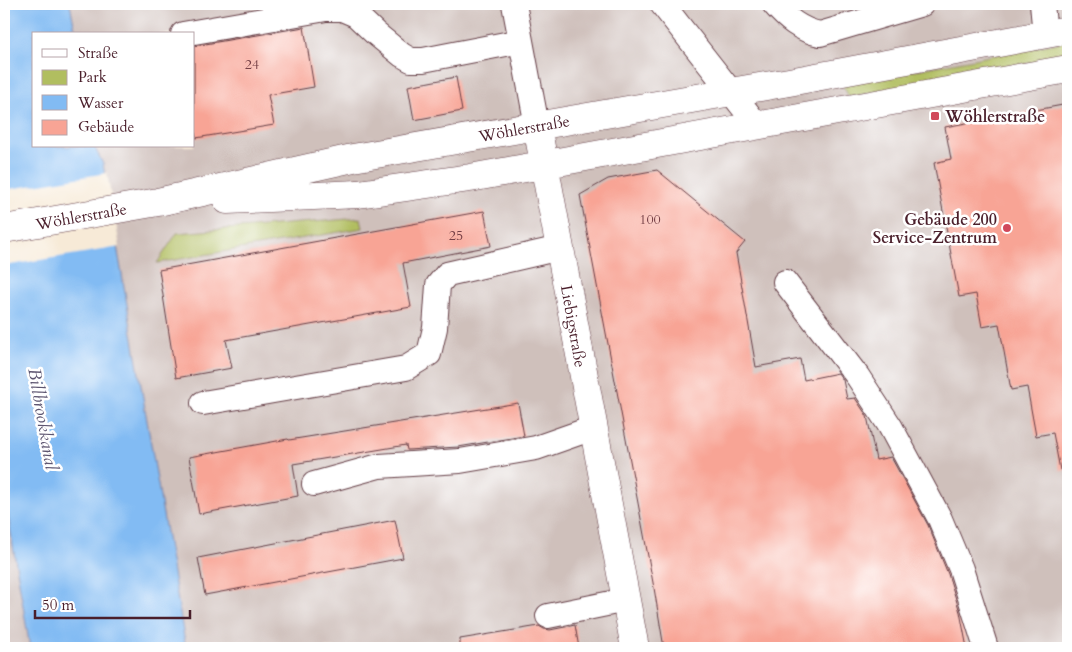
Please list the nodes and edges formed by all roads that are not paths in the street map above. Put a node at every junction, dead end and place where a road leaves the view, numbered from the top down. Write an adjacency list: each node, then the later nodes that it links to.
1 (514, 4): 8 (street, Liebigstraße)
2 (662, 4): 10 (street)
3 (774, 4): 4 (street)
4 (922, 4)
5 (1042, 4): 7 (street)
6 (194, 32): 8 (street)
7 (1057, 32): 10 (main road, Wöhlerstraße)
8 (521, 41): 12 (street, Liebigstraße)
9 (1068, 69): 11 (main road, Wöhlerstraße)
10 (732, 92): 11 (street); 12 (main road, Wöhlerstraße)
11 (757, 125): 13 (main road, Wöhlerstraße)
12 (537, 126): 13 (main road, Liebigstraße); 14 (main road, Wöhlerstraße)
13 (544, 164): 14 (main road, Wöhlerstraße); 16 (main road, Liebigstraße)
14 (158, 202): 15 (main road, Wöhlerstraße)
15 (4, 230)
16 (560, 248): 18 (street); 19 (main road, Liebigstraße)
17 (785, 282): 24 (street)
18 (203, 403)
19 (593, 428): 20 (street); 21 (main road, Liebigstraße)
20 (314, 484)
21 (626, 600): 22 (street); 23 (main road, Liebigstraße)
22 (548, 616)
23 (635, 648)
24 (986, 648)

